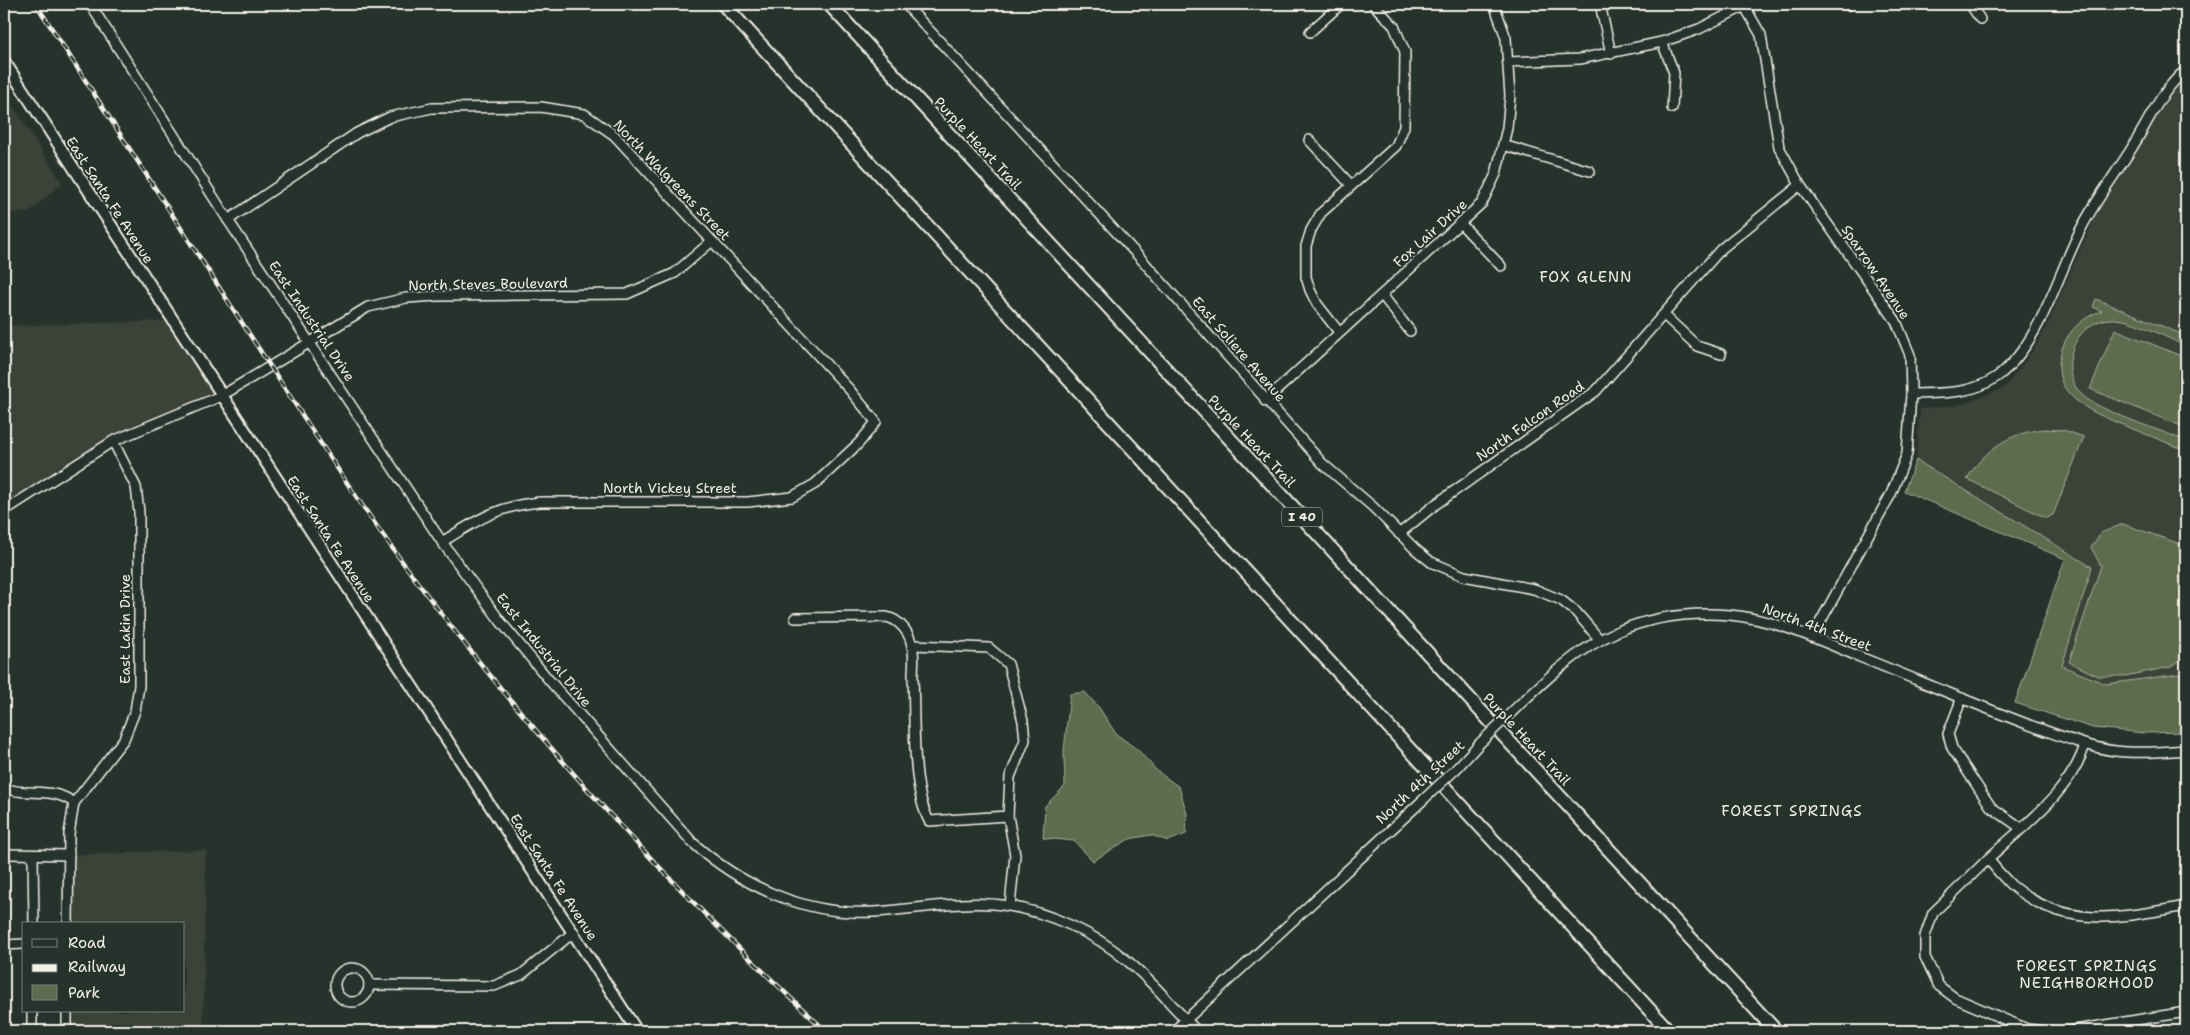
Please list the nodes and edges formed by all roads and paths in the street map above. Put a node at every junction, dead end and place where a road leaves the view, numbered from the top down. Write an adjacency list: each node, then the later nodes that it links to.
1 (90, 4): 24 (street, East Industrial Drive)
2 (723, 4): 74 (highway)
3 (829, 4): 75 (highway, Purple Heart Trail / I 40)
4 (905, 4): 36 (street, East Soliere Avenue)
5 (1341, 4): 12 (street)
6 (1373, 4): 22 (street)
7 (1494, 4): 16 (street, Fox Lair Drive)
8 (1600, 4): 14 (street)
9 (1970, 4): 11 (street)
10 (1747, 5): 13 (street); 23 (street, Sparrow Avenue)
11 (1980, 19)
12 (1310, 32)
13 (1662, 42): 14 (street); 18 (street)
14 (1611, 54): 16 (street)
15 (4, 61): 35 (main road, East Santa Fe Avenue)
16 (1508, 62): 20 (street, Fox Lair Drive)
17 (2186, 70): 34 (street)
18 (1672, 108)
19 (1309, 140): 22 (street)
20 (1502, 145): 21 (street); 25 (street, Fox Lair Drive)
21 (1590, 171)
22 (1351, 185): 31 (street)
23 (1800, 185): 29 (street, North Falcon Road); 34 (street, Sparrow Avenue)
24 (228, 220): 26 (street, North Walgreens Street); 32 (street, East Industrial Drive)
25 (1462, 224): 27 (street); 28 (street, Fox Lair Drive)
26 (712, 241): 32 (street, North Steves Boulevard); 37 (street, North Walgreens Street)
27 (1501, 266)
28 (1382, 295): 30 (street); 31 (street, Fox Lair Drive)
29 (1664, 315): 33 (street); 40 (street, North Falcon Road)
30 (1410, 331)
31 (1339, 332): 36 (street, Fox Lair Drive)
32 (310, 342): 35 (street, North Steves Boulevard); 41 (street, East Industrial Drive)
33 (1721, 354)
34 (1911, 394): 43 (street, Sparrow Avenue)
35 (221, 396): 38 (street, North Steves Boulevard); 61 (main road, East Santa Fe Avenue)
36 (1265, 401): 40 (street, East Soliere Avenue)
37 (876, 422): 41 (street, North Vickey Street)
38 (113, 441): 39 (street, North Steves Boulevard); 50 (street, East Lakin Drive)
39 (4, 511)
40 (1399, 534): 44 (street, East Soliere Avenue)
41 (442, 542): 57 (street, East Industrial Drive)
42 (796, 618): 45 (street)
43 (1812, 637): 44 (street, North 4th Street); 46 (street, North 4th Street)
44 (1600, 640): 68 (street, North 4th Street, bridge)
45 (912, 645): 51 (street); 51 (street)
46 (1962, 698): 47 (street, North 4th Street); 52 (street)
47 (2085, 745): 48 (street, North 4th Street); 52 (street)
48 (2186, 750)
49 (4, 788): 50 (street)
50 (74, 803): 55 (street)
51 (1008, 816): 57 (street)
52 (2020, 828): 56 (street)
53 (4, 854): 54 (street)
54 (33, 854): 55 (street); 59 (street)
55 (69, 855): 60 (street)
56 (1988, 859): 58 (street); 76 (street)
57 (1010, 906): 68 (street, East Industrial Drive)
58 (2186, 906)
59 (34, 922)
60 (68, 922)
61 (574, 932): 64 (street); 71 (main road, East Santa Fe Avenue)
62 (22, 944): 63 (street)
63 (4, 945)
64 (369, 986): 64 (street)
65 (32, 1012): 69 (street)
66 (67, 1012): 70 (street)
67 (2186, 1012): 77 (street)
68 (1186, 1020): 72 (street, North 4th Street); 73 (street, East Industrial Drive)
69 (32, 1031)
70 (67, 1031)
71 (637, 1031)
72 (1174, 1031)
73 (1197, 1031)
74 (1668, 1031)
75 (1776, 1031)
76 (2044, 1031)
77 (2069, 1031)

